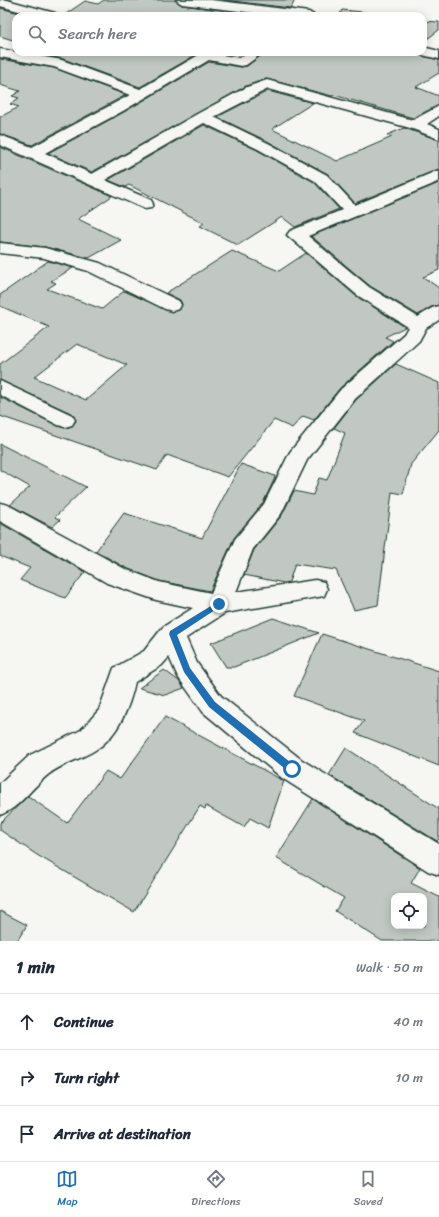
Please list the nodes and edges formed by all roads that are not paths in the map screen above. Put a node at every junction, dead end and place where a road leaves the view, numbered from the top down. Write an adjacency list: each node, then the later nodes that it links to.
1 (182, 0): 4 (street)
2 (0, 2): 3 (street)
3 (36, 12)
4 (277, 12)
5 (427, 52): 8 (street)
6 (0, 53): 7 (street)
7 (12, 55)
8 (439, 55)
9 (17, 56): 15 (street)
10 (199, 56): 14 (street)
11 (210, 56): 14 (street)
12 (210, 56): 13 (street)
13 (251, 56)
14 (206, 58): 15 (street)
15 (140, 94): 21 (street)
16 (439, 110): 18 (street)
17 (202, 117): 18 (street); 23 (street); 25 (street)
18 (415, 125): 19 (street)
19 (439, 134)
20 (0, 140): 21 (street)
21 (33, 153): 23 (street)
22 (439, 175): 25 (street)
23 (93, 180): 24 (street)
24 (145, 204)
25 (352, 211): 29 (street)
26 (0, 248): 27 (street)
27 (172, 305)
28 (439, 312): 29 (street)
29 (418, 325): 34 (street)
30 (0, 387): 31 (street)
31 (64, 420)
32 (0, 511): 34 (street)
33 (315, 589): 34 (street)
34 (219, 604): 35 (street)
35 (172, 634): 36 (street); 37 (street)
36 (0, 802)
37 (439, 861)

